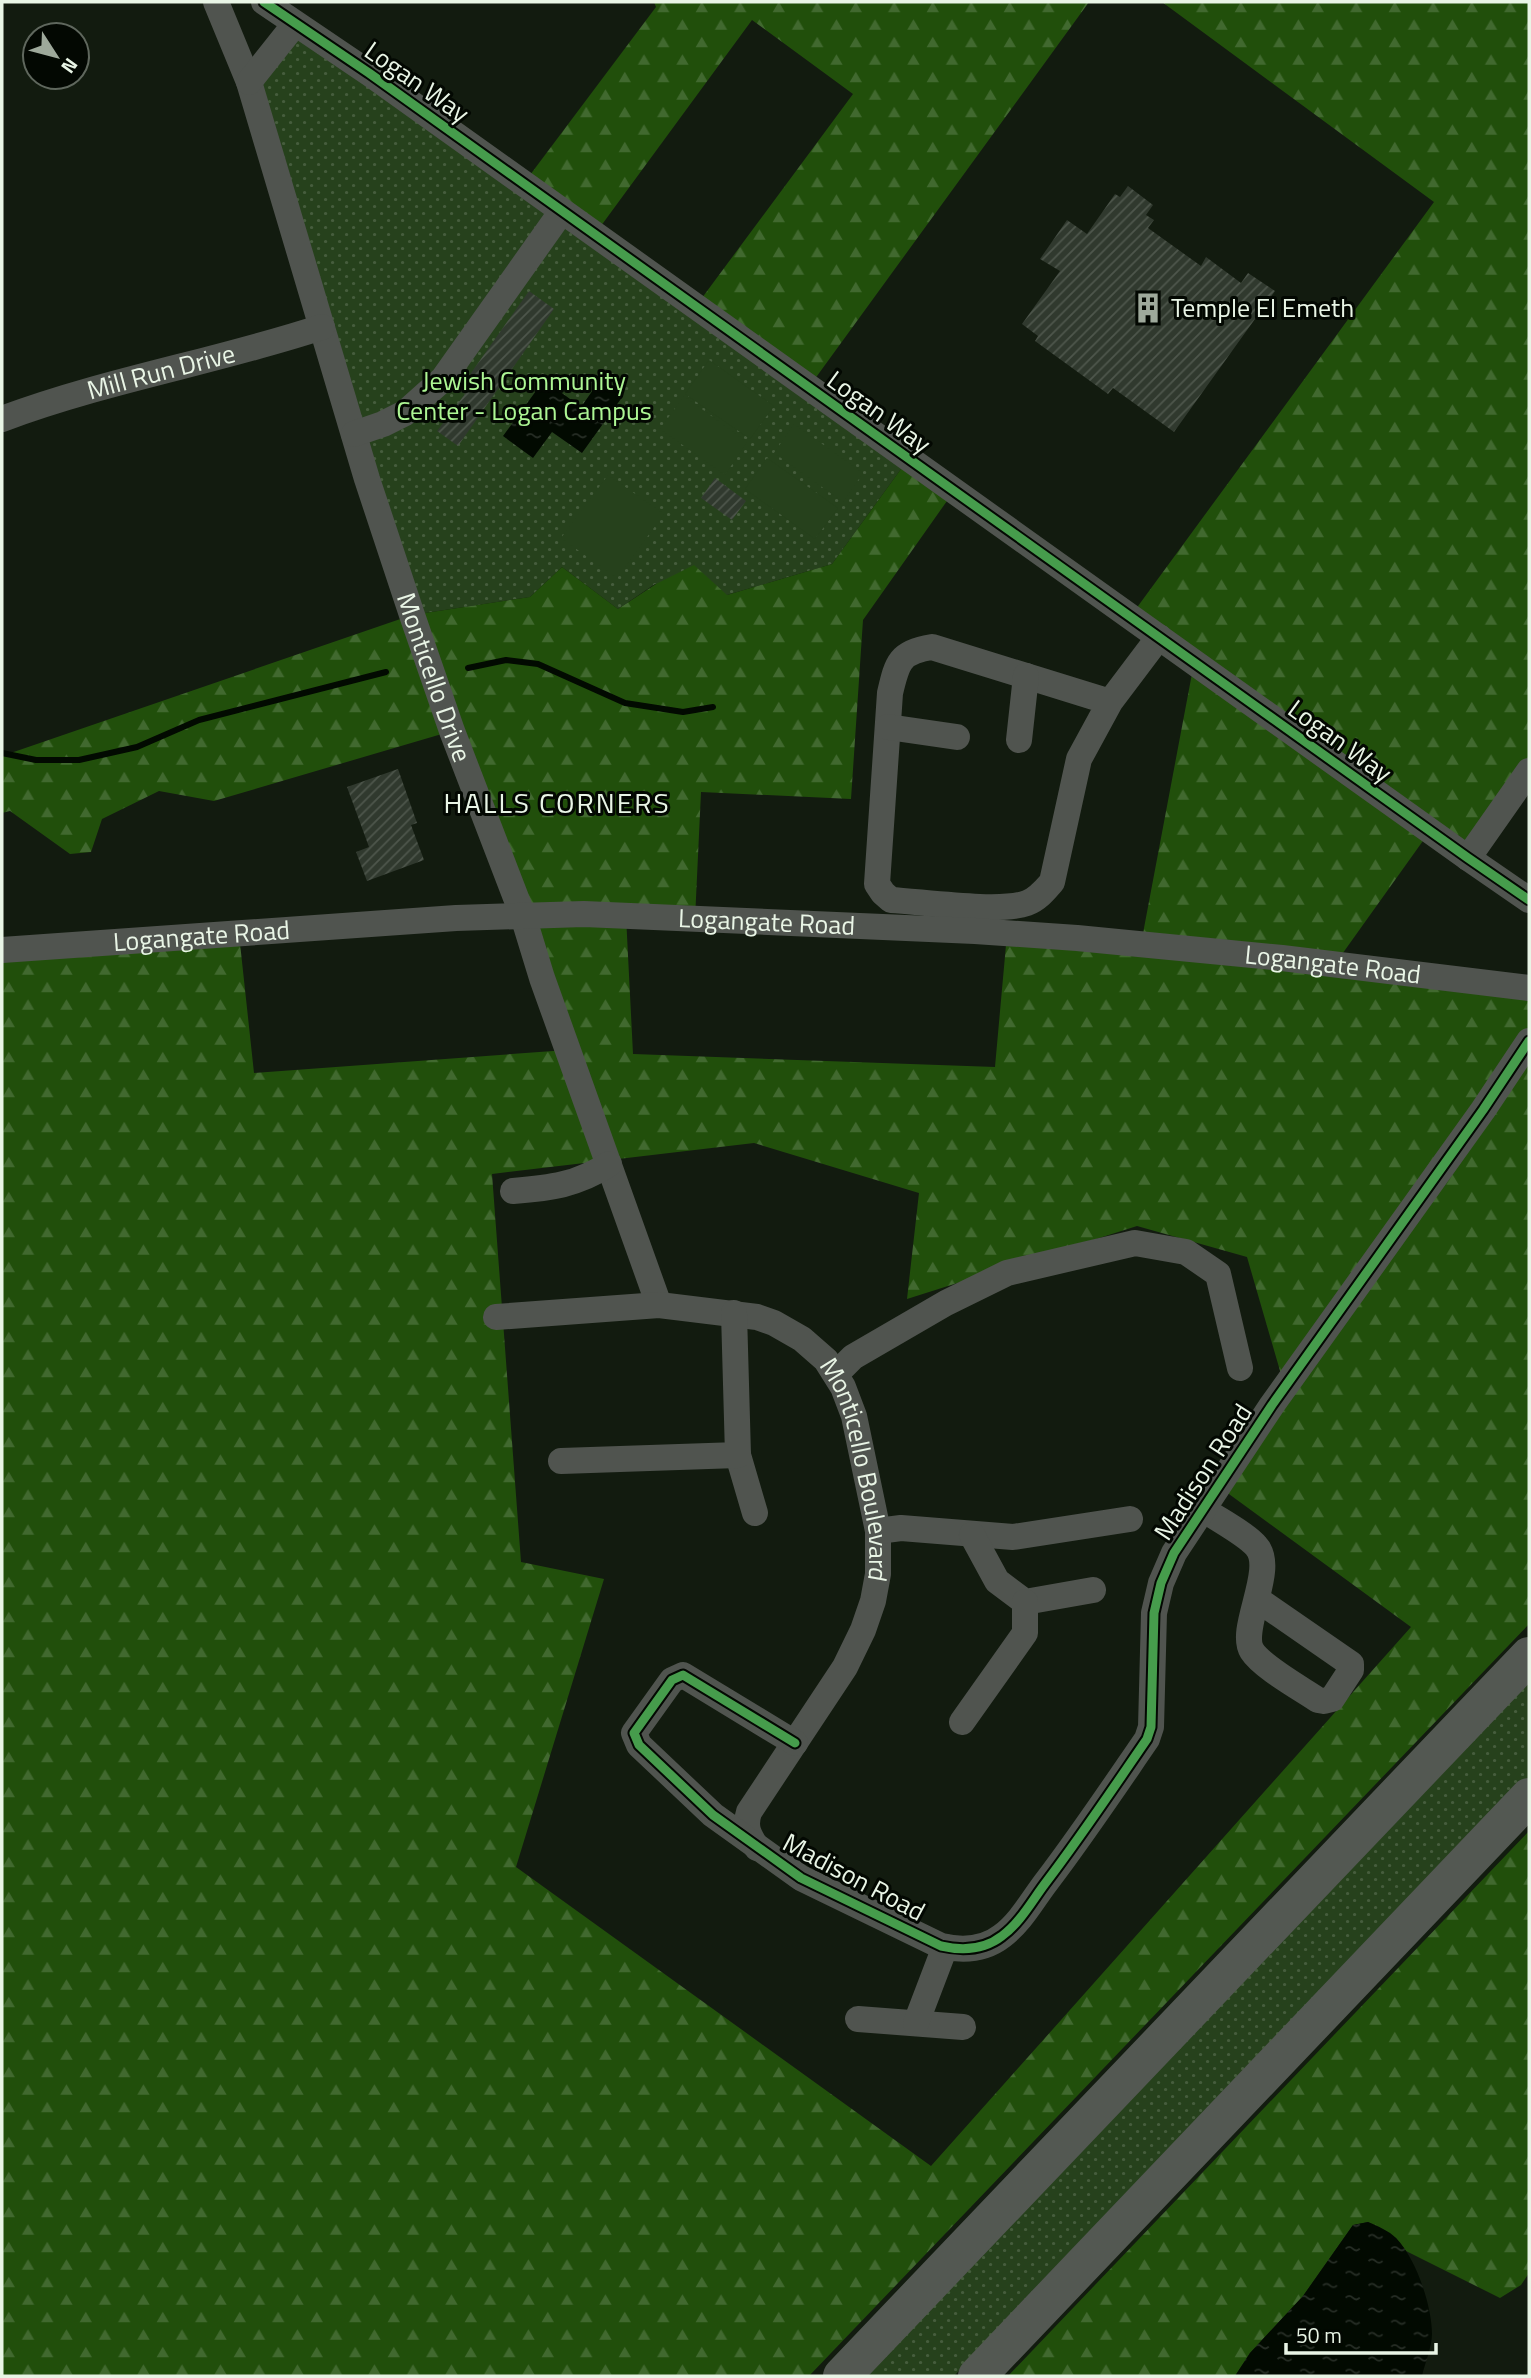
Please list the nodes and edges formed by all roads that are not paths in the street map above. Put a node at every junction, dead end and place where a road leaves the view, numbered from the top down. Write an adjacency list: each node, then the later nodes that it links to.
1 (216, 2): 4 (street, Monticello Drive)
2 (264, 2): 3 (street, Logan Way)
3 (295, 24): 4 (street); 5 (street, Logan Way)
4 (249, 82): 6 (street, Monticello Drive)
5 (562, 211): 8 (street); 9 (street, Logan Way)
6 (322, 327): 7 (street, Mill Run Drive); 8 (street, Monticello Drive)
7 (2, 419)
8 (354, 434): 19 (street, Monticello Drive)
9 (1159, 638): 11 (street); 16 (street, Logan Way)
10 (1026, 676): 11 (street); 12 (street); 14 (street)
11 (1110, 702): 18 (street)
12 (888, 727): 13 (street); 18 (street)
13 (957, 737)
14 (1019, 740)
15 (1529, 771): 16 (street)
16 (1468, 858): 17 (street, Logan Way)
17 (1529, 900)
18 (917, 901): 20 (street)
19 (523, 916): 20 (street, Logangate Road); 21 (street, Logangate Road); 24 (street, Monticello Drive)
20 (914, 929): 22 (street, Logangate Road)
21 (2, 950)
22 (1529, 988)
23 (1529, 1041): 33 (street, Madison Road)
24 (609, 1164): 25 (street); 26 (street, Monticello Drive)
25 (513, 1191)
26 (659, 1305): 27 (street, Monticello Boulevard); 28 (street, Monticello Boulevard)
27 (734, 1313): 30 (street, Monticello Boulevard); 31 (street)
28 (496, 1317)
29 (1240, 1368): 30 (street)
30 (836, 1374): 36 (street, Monticello Boulevard)
31 (738, 1455): 32 (street); 34 (street)
32 (561, 1461)
33 (1202, 1509): 39 (street); 46 (street, Madison Road)
34 (755, 1513)
35 (1130, 1519): 37 (street)
36 (878, 1531): 37 (street); 43 (street, Monticello Boulevard)
37 (972, 1535): 40 (street)
38 (1093, 1590): 40 (street)
39 (1257, 1600)
40 (1025, 1602): 42 (street)
41 (1529, 1656): 50 (highway)
42 (962, 1722)
43 (794, 1743): 45 (street, Monticello Boulevard); 45 (street, Madison Road)
44 (1529, 1797): 51 (highway)
45 (757, 1848): 46 (street, Madison Road)
46 (945, 1947): 48 (street)
47 (858, 2018): 48 (street)
48 (916, 2023): 49 (street)
49 (962, 2027)
50 (842, 2376)
51 (977, 2376)

